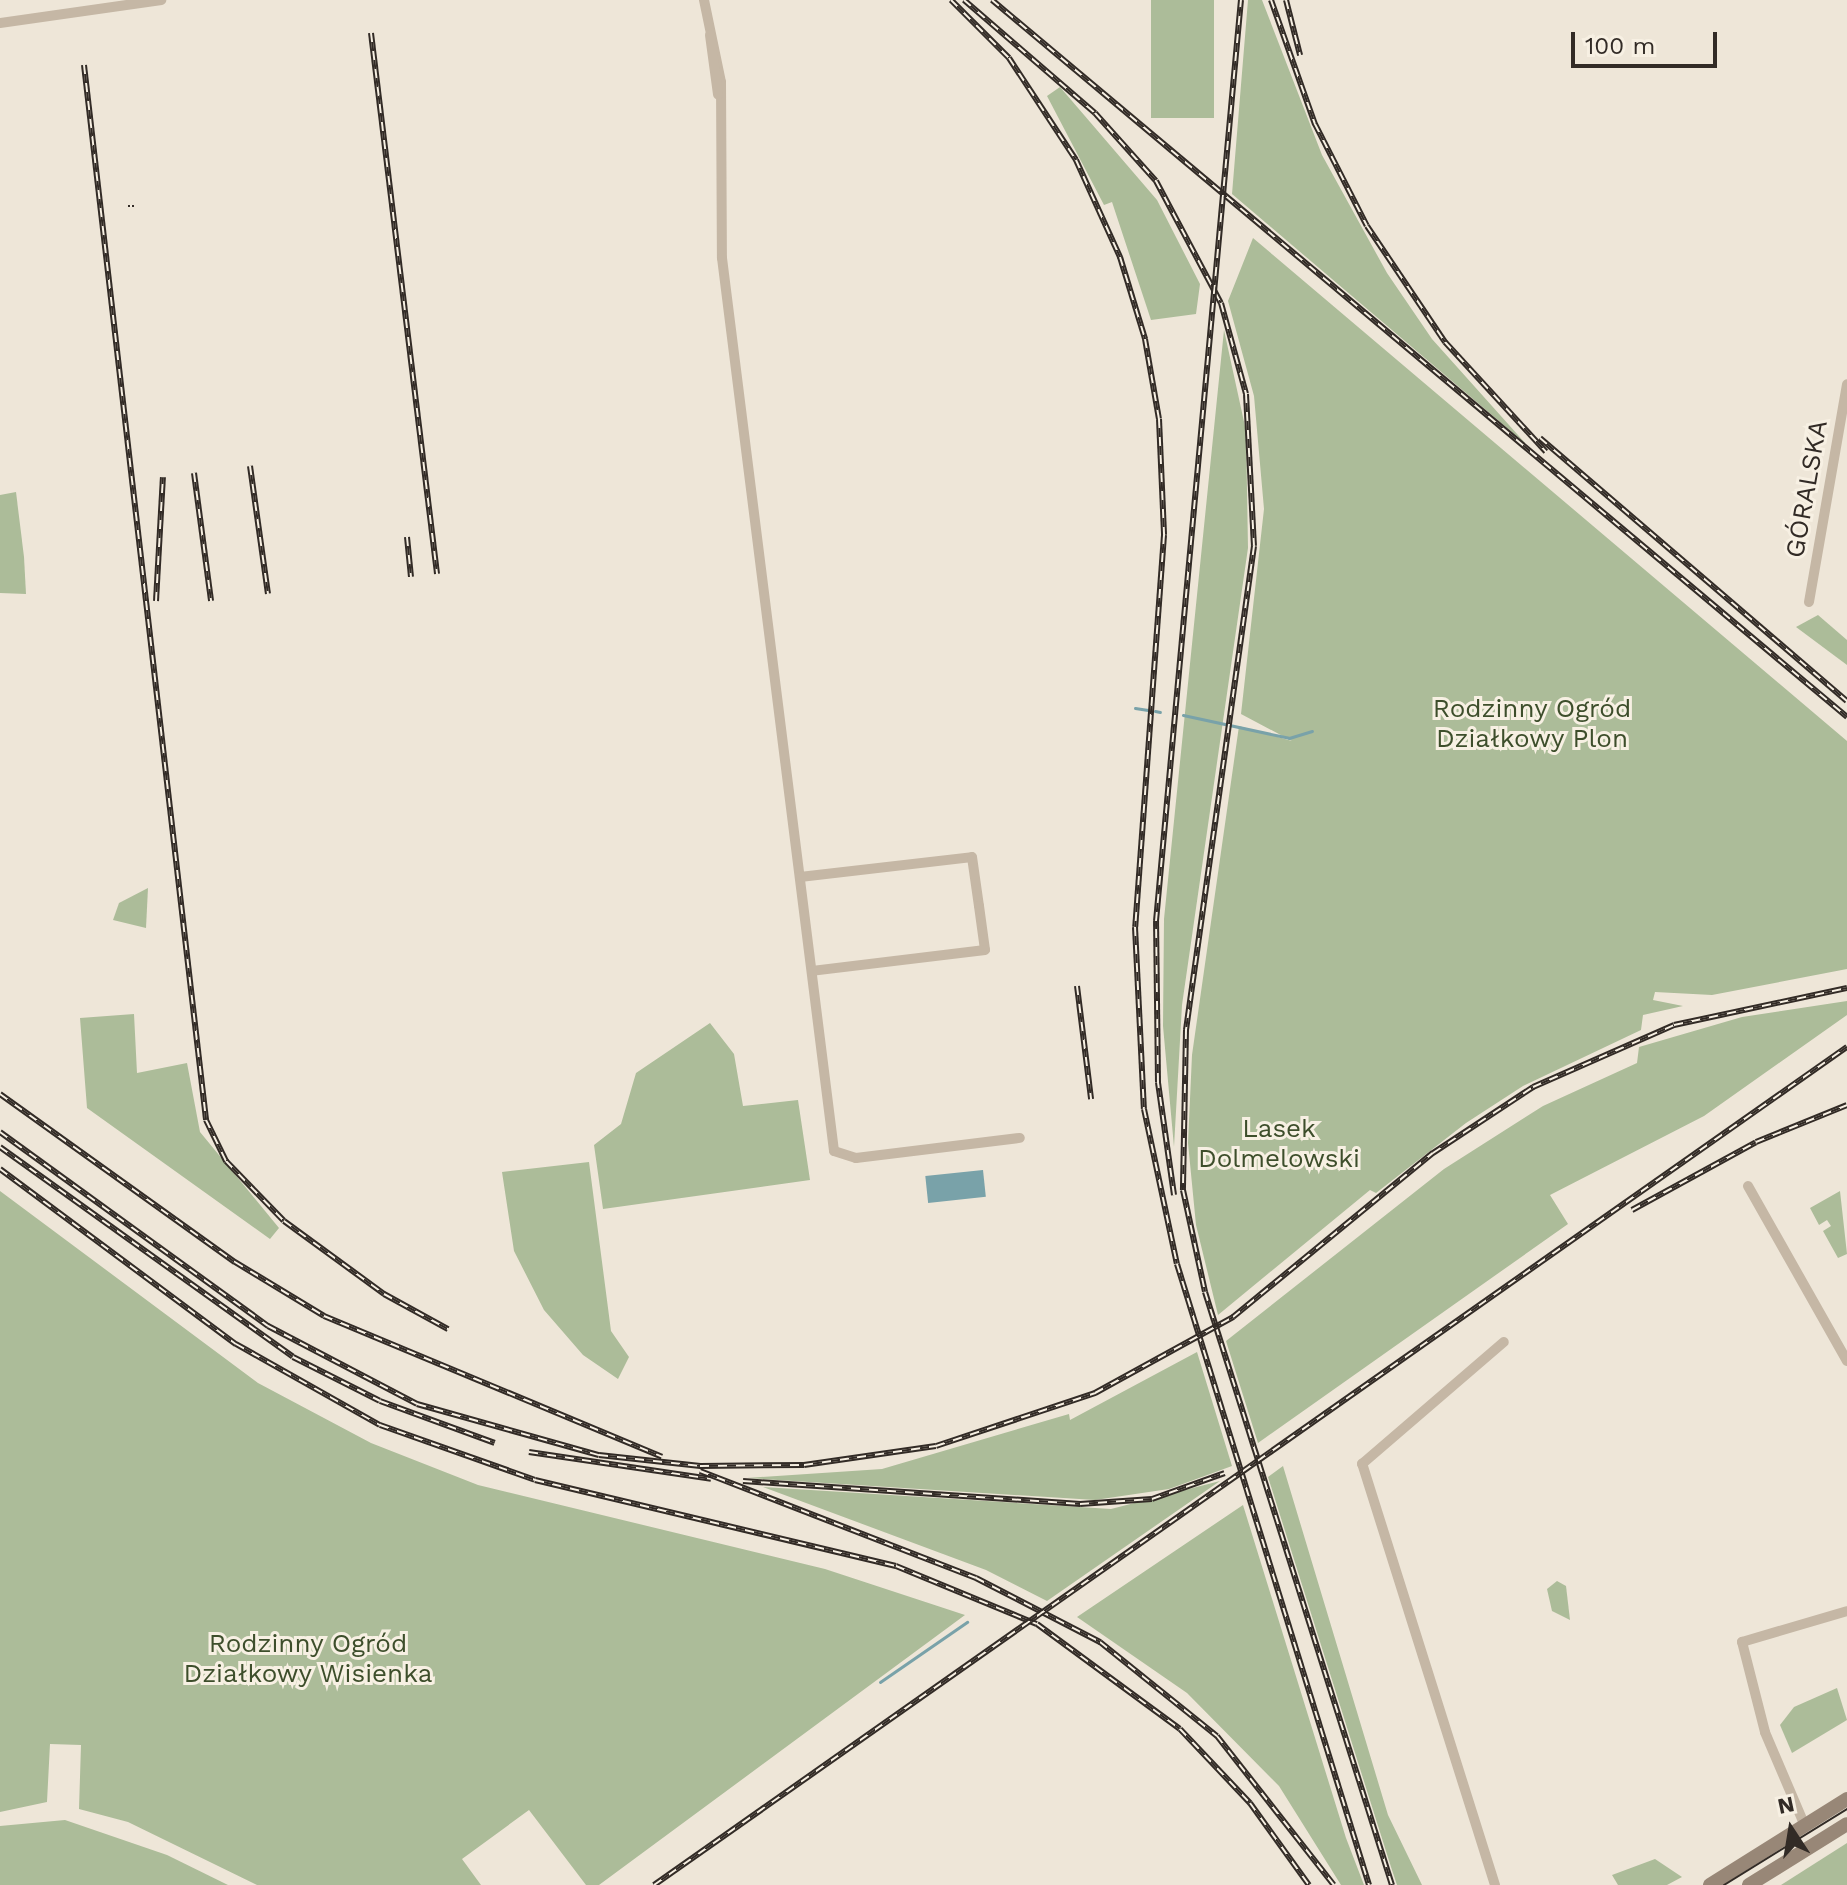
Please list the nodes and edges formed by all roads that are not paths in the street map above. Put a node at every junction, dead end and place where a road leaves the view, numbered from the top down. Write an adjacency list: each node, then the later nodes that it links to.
1 (161, 0): 3 (street)
2 (704, 0): 6 (street)
3 (0, 23)
4 (1847, 384): 5 (street, GÓRALSKA)
5 (1809, 602)
6 (800, 877): 7 (street); 7 (street)
7 (812, 971): 8 (street)
8 (1020, 1138)
9 (1748, 1186): 11 (street)
10 (1504, 1342): 16 (street)
11 (1847, 1361)
12 (1847, 1611): 15 (street)
13 (1847, 1799): 15 (main road)
14 (1847, 1824): 18 (main road)
15 (1805, 1826): 17 (main road)
16 (1495, 1885)
17 (1710, 1885)
18 (1749, 1885)

